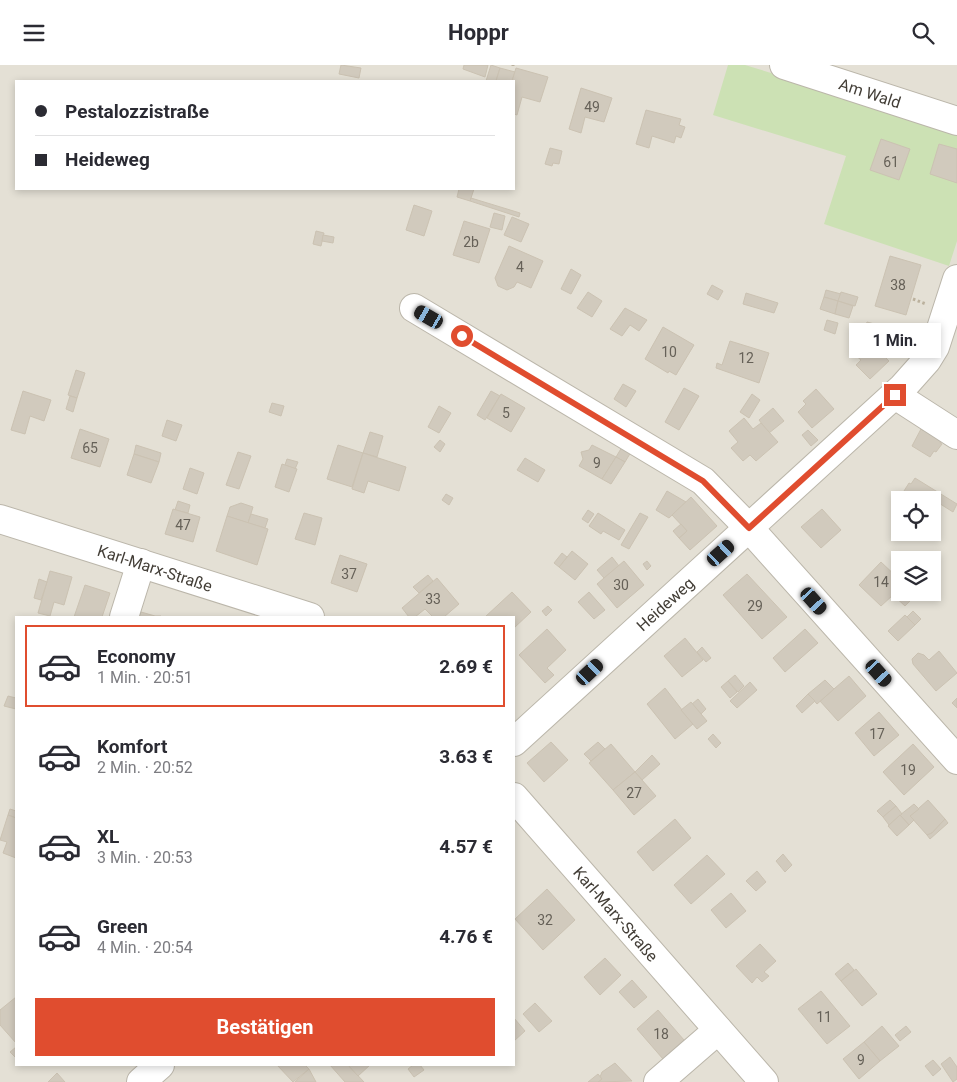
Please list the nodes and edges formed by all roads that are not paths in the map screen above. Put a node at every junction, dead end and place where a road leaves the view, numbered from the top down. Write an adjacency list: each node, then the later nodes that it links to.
1 (784, 65): 2 (street, Am Wald)
2 (957, 121)
3 (957, 279): 5 (street, Heideweg)
4 (414, 308): 8 (street)
5 (895, 395): 6 (street); 8 (street, Heideweg)
6 (957, 435)
7 (0, 519): 9 (street, Karl-Marx-Straße)
8 (749, 528): 12 (street, Heideweg); 13 (street)
9 (141, 563): 10 (street); 11 (street, Karl-Marx-Straße)
10 (124, 616)
11 (307, 616)
12 (515, 741)
13 (957, 760)
14 (515, 798): 15 (street, Karl-Marx-Straße)
15 (718, 1030): 18 (street); 19 (street, Karl-Marx-Straße)
16 (159, 1066): 17 (street)
17 (141, 1082)
18 (658, 1082)
19 (764, 1082)

